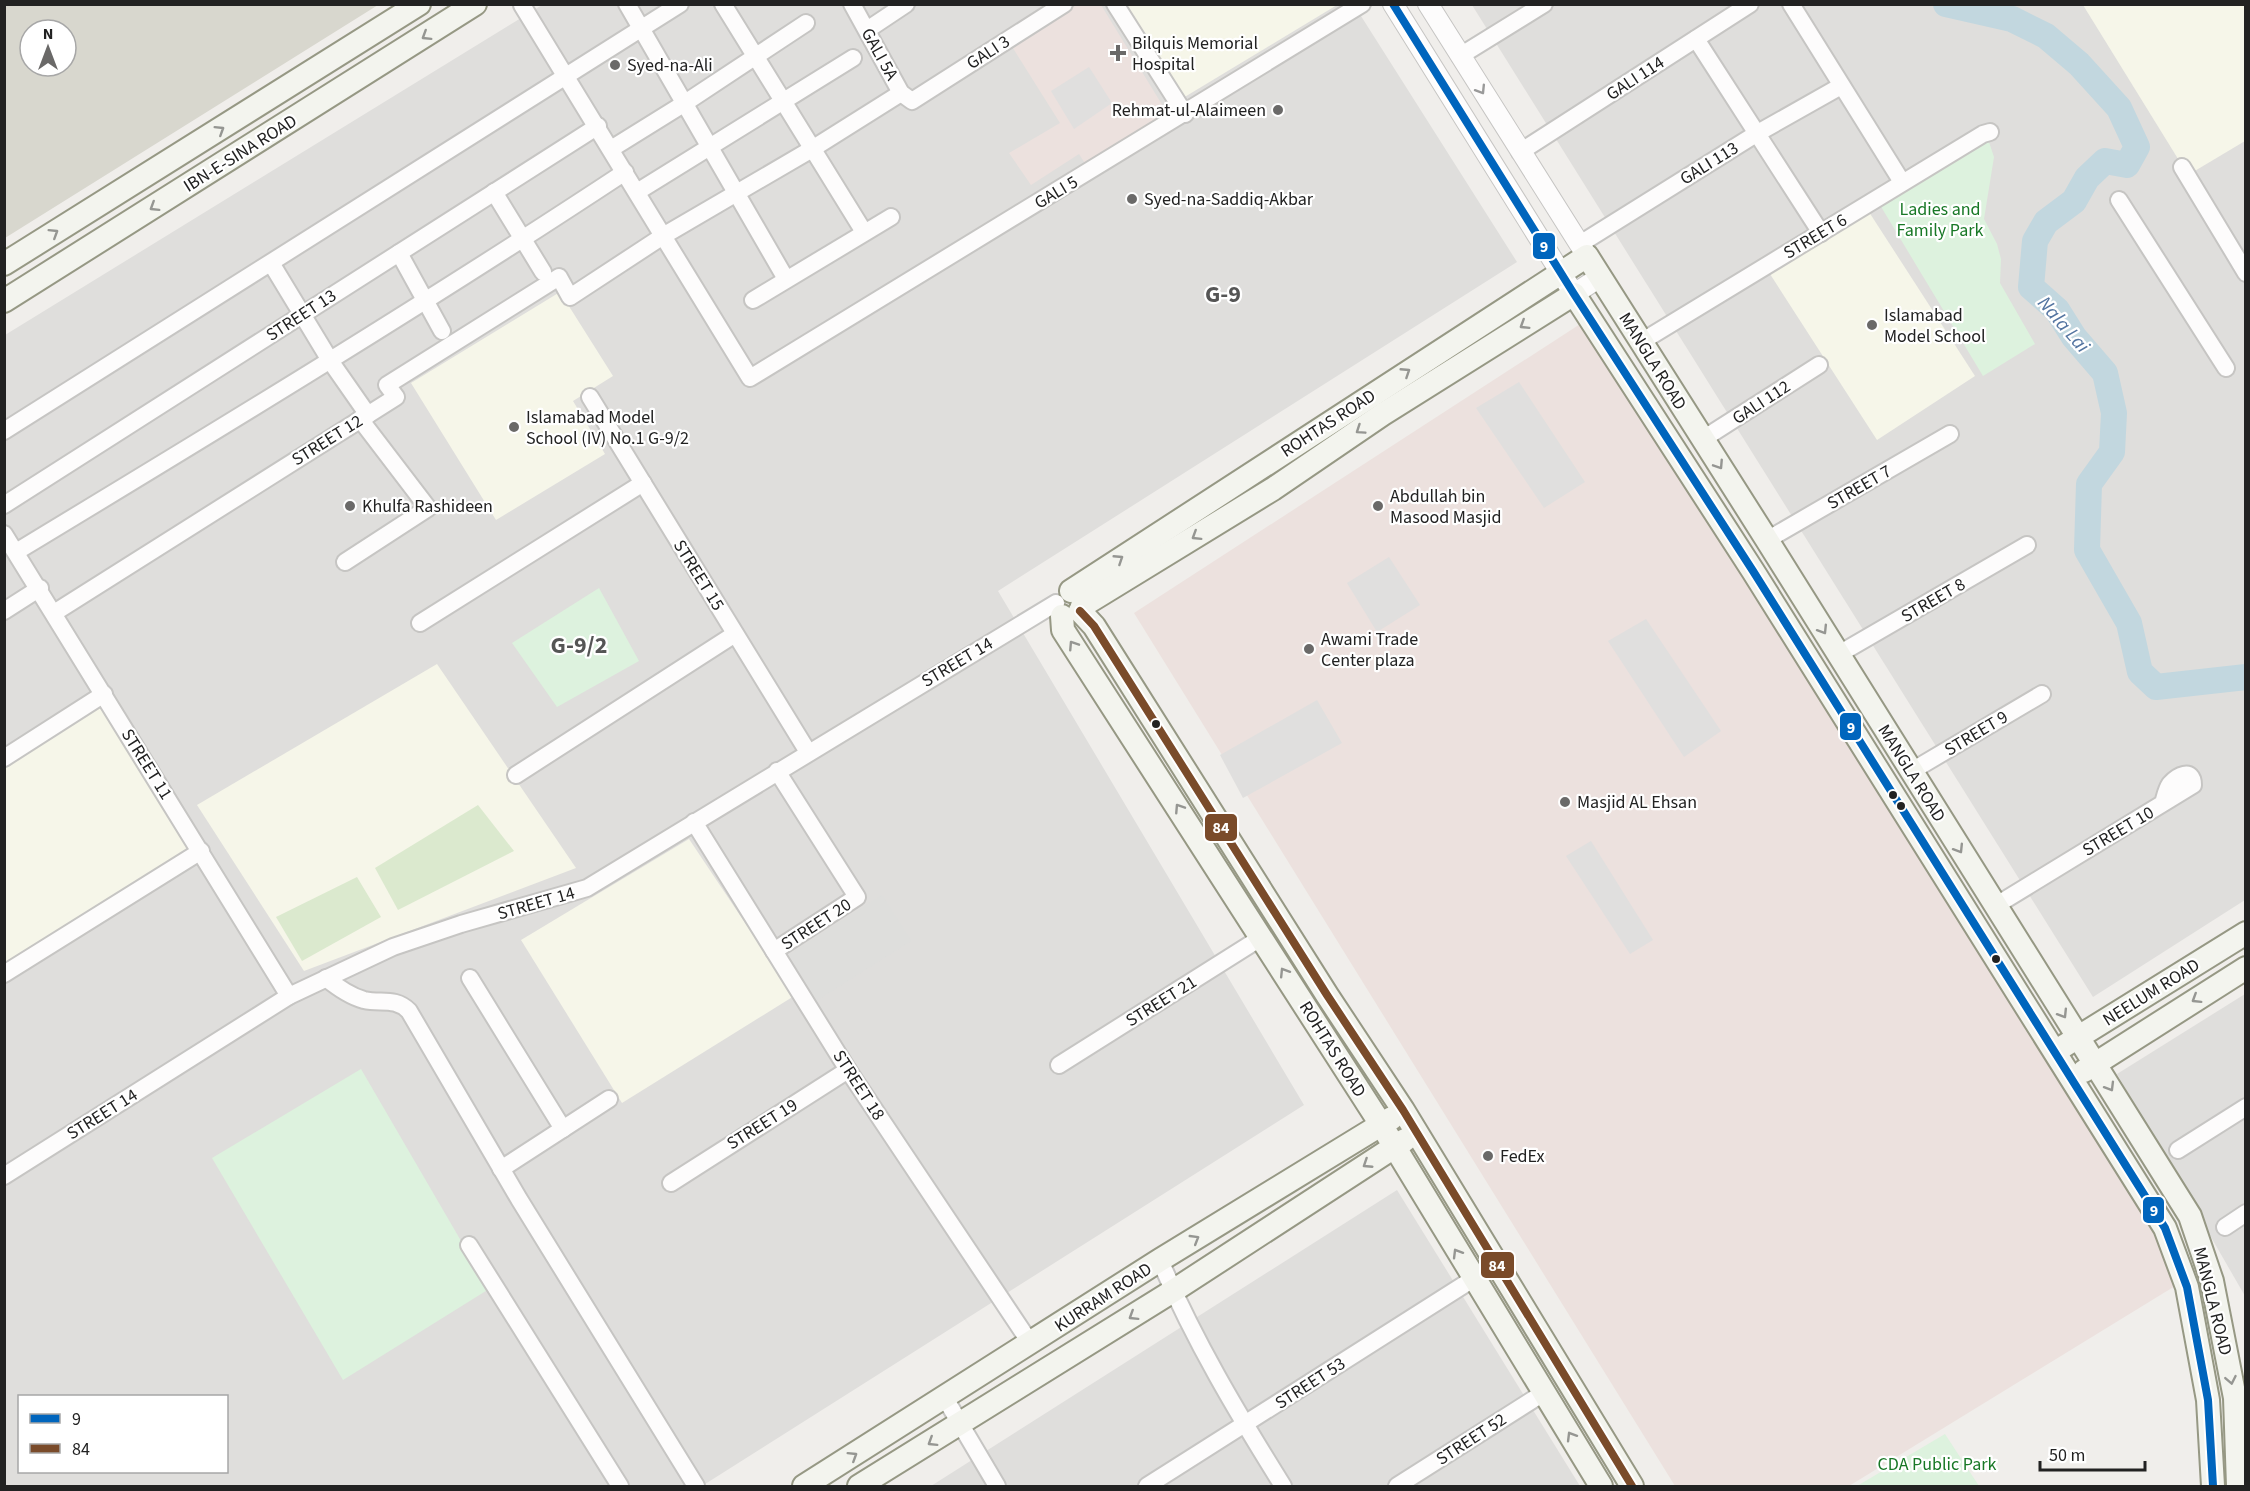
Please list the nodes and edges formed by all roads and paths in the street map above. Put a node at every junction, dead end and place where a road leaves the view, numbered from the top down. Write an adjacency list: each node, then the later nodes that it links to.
1 (419, 4): 52 (main road, IBN-E-SINA ROAD, one-way to 1)
2 (475, 4): 61 (main road, IBN-E-SINA ROAD, one-way to 61)
3 (627, 4): 18 (street)
4 (680, 4): 18 (street)
5 (723, 4): 22 (street)
6 (852, 4): 19 (street, GALI 5A)
7 (906, 4): 19 (street)
8 (1065, 4): 26 (street, GALI 3)
9 (1115, 4): 29 (street)
10 (1362, 4): 29 (street, GALI 5)
11 (1393, 4): 54 (street, MANGLA ROAD)
12 (1428, 4): 21 (street, MANGLA ROAD)
13 (1544, 4): 21 (street)
14 (1750, 4): 20 (street, GALI 114)
15 (1791, 4): 25 (street)
16 (522, 5): 24 (street)
17 (806, 23): 22 (street)
18 (642, 28): 24 (street); 28 (street)
19 (867, 30): 26 (street, GALI 5A)
20 (1696, 39): 32 (street); 36 (street, GALI 114)
21 (1460, 56): 36 (street, MANGLA ROAD, one-way to 36)
22 (756, 57): 27 (street); 28 (street)
23 (853, 58): 27 (street)
24 (568, 77): 30 (street); 51 (street)
25 (1841, 86): 32 (street, GALI 113); 39 (street)
26 (907, 97): 35 (street, GALI 3)
27 (783, 100): 33 (street); 35 (street)
28 (685, 103): 33 (street); 34 (street)
29 (1185, 114): 47 (street, GALI 5)
30 (598, 126): 34 (street); 40 (street, STREET 13)
31 (1990, 132): 39 (street, STREET 6)
32 (1756, 134): 46 (street); 49 (street, GALI 113)
33 (710, 146): 41 (street); 42 (street)
34 (611, 149): 38 (street)
35 (812, 149): 42 (street, GALI 3); 45 (street)
36 (1520, 152): 49 (street, MANGLA ROAD)
37 (2182, 167): 55 (street)
38 (625, 172): 41 (street); 48 (street)
39 (1902, 182): 46 (street, STREET 6)
40 (494, 192): 48 (street); 50 (street, STREET 13)
41 (637, 192): 47 (street)
42 (737, 193): 47 (street, GALI 3); 57 (street)
43 (2120, 200): 68 (street)
44 (891, 217): 45 (street)
45 (864, 232): 57 (street)
46 (1821, 233): 65 (street, STREET 6)
47 (663, 236): 59 (street, GALI 3)
48 (523, 240): 53 (street); 62 (street)
49 (1583, 250): 54 (main road, ROHTAS ROAD); 56 (main road, MANGLA ROAD)
50 (399, 253): 62 (street); 63 (street, STREET 13)
51 (271, 263): 63 (street); 71 (street)
52 (4, 264)
53 (543, 272)
54 (1560, 272): 58 (street, MANGLA ROAD); 82 (main road, ROHTAS ROAD, one-way to 54)
55 (2246, 273)
56 (1600, 277): 58 (street); 65 (main road, MANGLA ROAD)
57 (786, 279): 60 (street)
58 (1574, 294): 82 (main road, ROHTAS ROAD, one-way to 82); 108 (main road, MANGLA ROAD)
59 (570, 297): 70 (street, STREET 12)
60 (753, 300)
61 (4, 301)
62 (426, 301): 64 (street); 66 (street)
63 (303, 314): 66 (street); 75 (street, STREET 13)
64 (442, 331)
65 (1641, 342): 73 (main road, MANGLA ROAD)
66 (331, 362): 70 (street); 79 (street)
67 (1819, 365): 73 (street, GALI 112)
68 (2226, 368)
69 (590, 397): 74 (street, STREET 15)
70 (364, 417): 80 (street); 84 (street, STREET 12)
71 (4, 431)
72 (1950, 434): 77 (street, STREET 7)
73 (1703, 439): 77 (main road, MANGLA ROAD, one-way to 77)
74 (642, 483): 85 (street); 86 (street, STREET 15)
75 (4, 505)
76 (4, 534): 79 (street, STREET 11)
77 (1767, 540): 87 (main road, MANGLA ROAD, one-way to 87)
78 (2027, 545): 87 (street, STREET 8)
79 (16, 552): 81 (street, STREET 11)
80 (345, 562)
81 (39, 588): 83 (street); 84 (street, STREET 11)
82 (1070, 605): 90 (street, STREET 14); 99 (main road, ROHTAS ROAD, one-way to 82); 115 (main road, ROHTAS ROAD)
83 (4, 611)
84 (54, 613): 88 (street, STREET 11)
85 (420, 623)
86 (735, 634): 90 (street, STREET 15); 94 (street)
87 (1839, 654): 93 (main road, MANGLA ROAD)
88 (104, 694): 91 (street); 97 (street, STREET 11)
89 (2042, 694): 93 (street, STREET 9)
90 (808, 752): 92 (street, STREET 14)
91 (4, 758)
92 (777, 771): 96 (street, STREET 14); 101 (street, STREET 20)
93 (1910, 772): 98 (main road, MANGLA ROAD, one-way to 98)
94 (516, 775)
95 (2163, 803): 98 (street, STREET 10)
96 (694, 822): 101 (street, STREET 18); 104 (street, STREET 14)
97 (201, 851): 103 (street); 106 (street, STREET 11)
98 (1995, 906): 107 (main road, MANGLA ROAD, one-way to 107)
99 (1262, 937): 110 (street, STREET 21); 116 (main road, ROHTAS ROAD, one-way to 99)
100 (2238, 937): 107 (main road, NEELUM ROAD)
101 (774, 951): 111 (street, STREET 18)
102 (2246, 968): 109 (main road, NEELUM ROAD, one-way to 109)
103 (4, 974)
104 (326, 978): 106 (street, STREET 14); 121 (street)
105 (470, 978): 117 (street)
106 (289, 996): 122 (street, STREET 14)
107 (2078, 1039): 108 (main road, NEELUM ROAD); 109 (main road, MANGLA ROAD)
108 (2055, 1051): 112 (main road, MANGLA ROAD)
109 (2095, 1064): 112 (main road, NEELUM ROAD); 147 (main road, MANGLA ROAD, one-way to 147)
110 (1059, 1065)
111 (848, 1070): 123 (street, STREET 19); 130 (street, STREET 18)
112 (2073, 1078): 146 (main road, MANGLA ROAD)
113 (609, 1099): 117 (street)
114 (2246, 1107): 120 (street)
115 (1403, 1110): 116 (main road, KURRAM ROAD); 118 (main road, ROHTAS ROAD)
116 (1382, 1126): 119 (main road, ROHTAS ROAD); 127 (main road, KURRAM ROAD, one-way to 116)
117 (563, 1129): 121 (street)
118 (1417, 1134): 119 (main road, KURRAM ROAD); 135 (main road, ROHTAS ROAD)
119 (1393, 1147): 128 (main road, ROHTAS ROAD, one-way to 119); 129 (main road, KURRAM ROAD, one-way to 129)
120 (2178, 1150)
121 (501, 1169): 138 (street)
122 (4, 1176)
123 (673, 1181)
124 (2246, 1213): 125 (street)
125 (2224, 1227)
126 (469, 1245): 137 (street)
127 (1160, 1260): 129 (street); 130 (main road, KURRAM ROAD)
128 (1473, 1279): 131 (main road, ROHTAS ROAD); 134 (street, STREET 53)
129 (1173, 1291): 133 (main road, KURRAM ROAD, one-way to 133); 134 (street)
130 (1031, 1344): 132 (main road, KURRAM ROAD)
131 (1545, 1392): 136 (main road, ROHTAS ROAD, one-way to 131); 144 (street, STREET 52)
132 (945, 1398): 133 (street); 139 (main road, KURRAM ROAD, one-way to 132)
133 (961, 1424): 140 (main road, KURRAM ROAD, one-way to 140); 141 (street)
134 (1245, 1425): 142 (street, STREET 53); 143 (street)
135 (1613, 1455): 136 (main road); 145 (main road, ROHTAS ROAD)
136 (1596, 1478)
137 (620, 1486)
138 (696, 1486)
139 (804, 1486)
140 (860, 1486)
141 (997, 1486)
142 (1148, 1486)
143 (1283, 1486)
144 (1397, 1486)
145 (1632, 1486)
146 (2213, 1486)
147 (2238, 1486)

